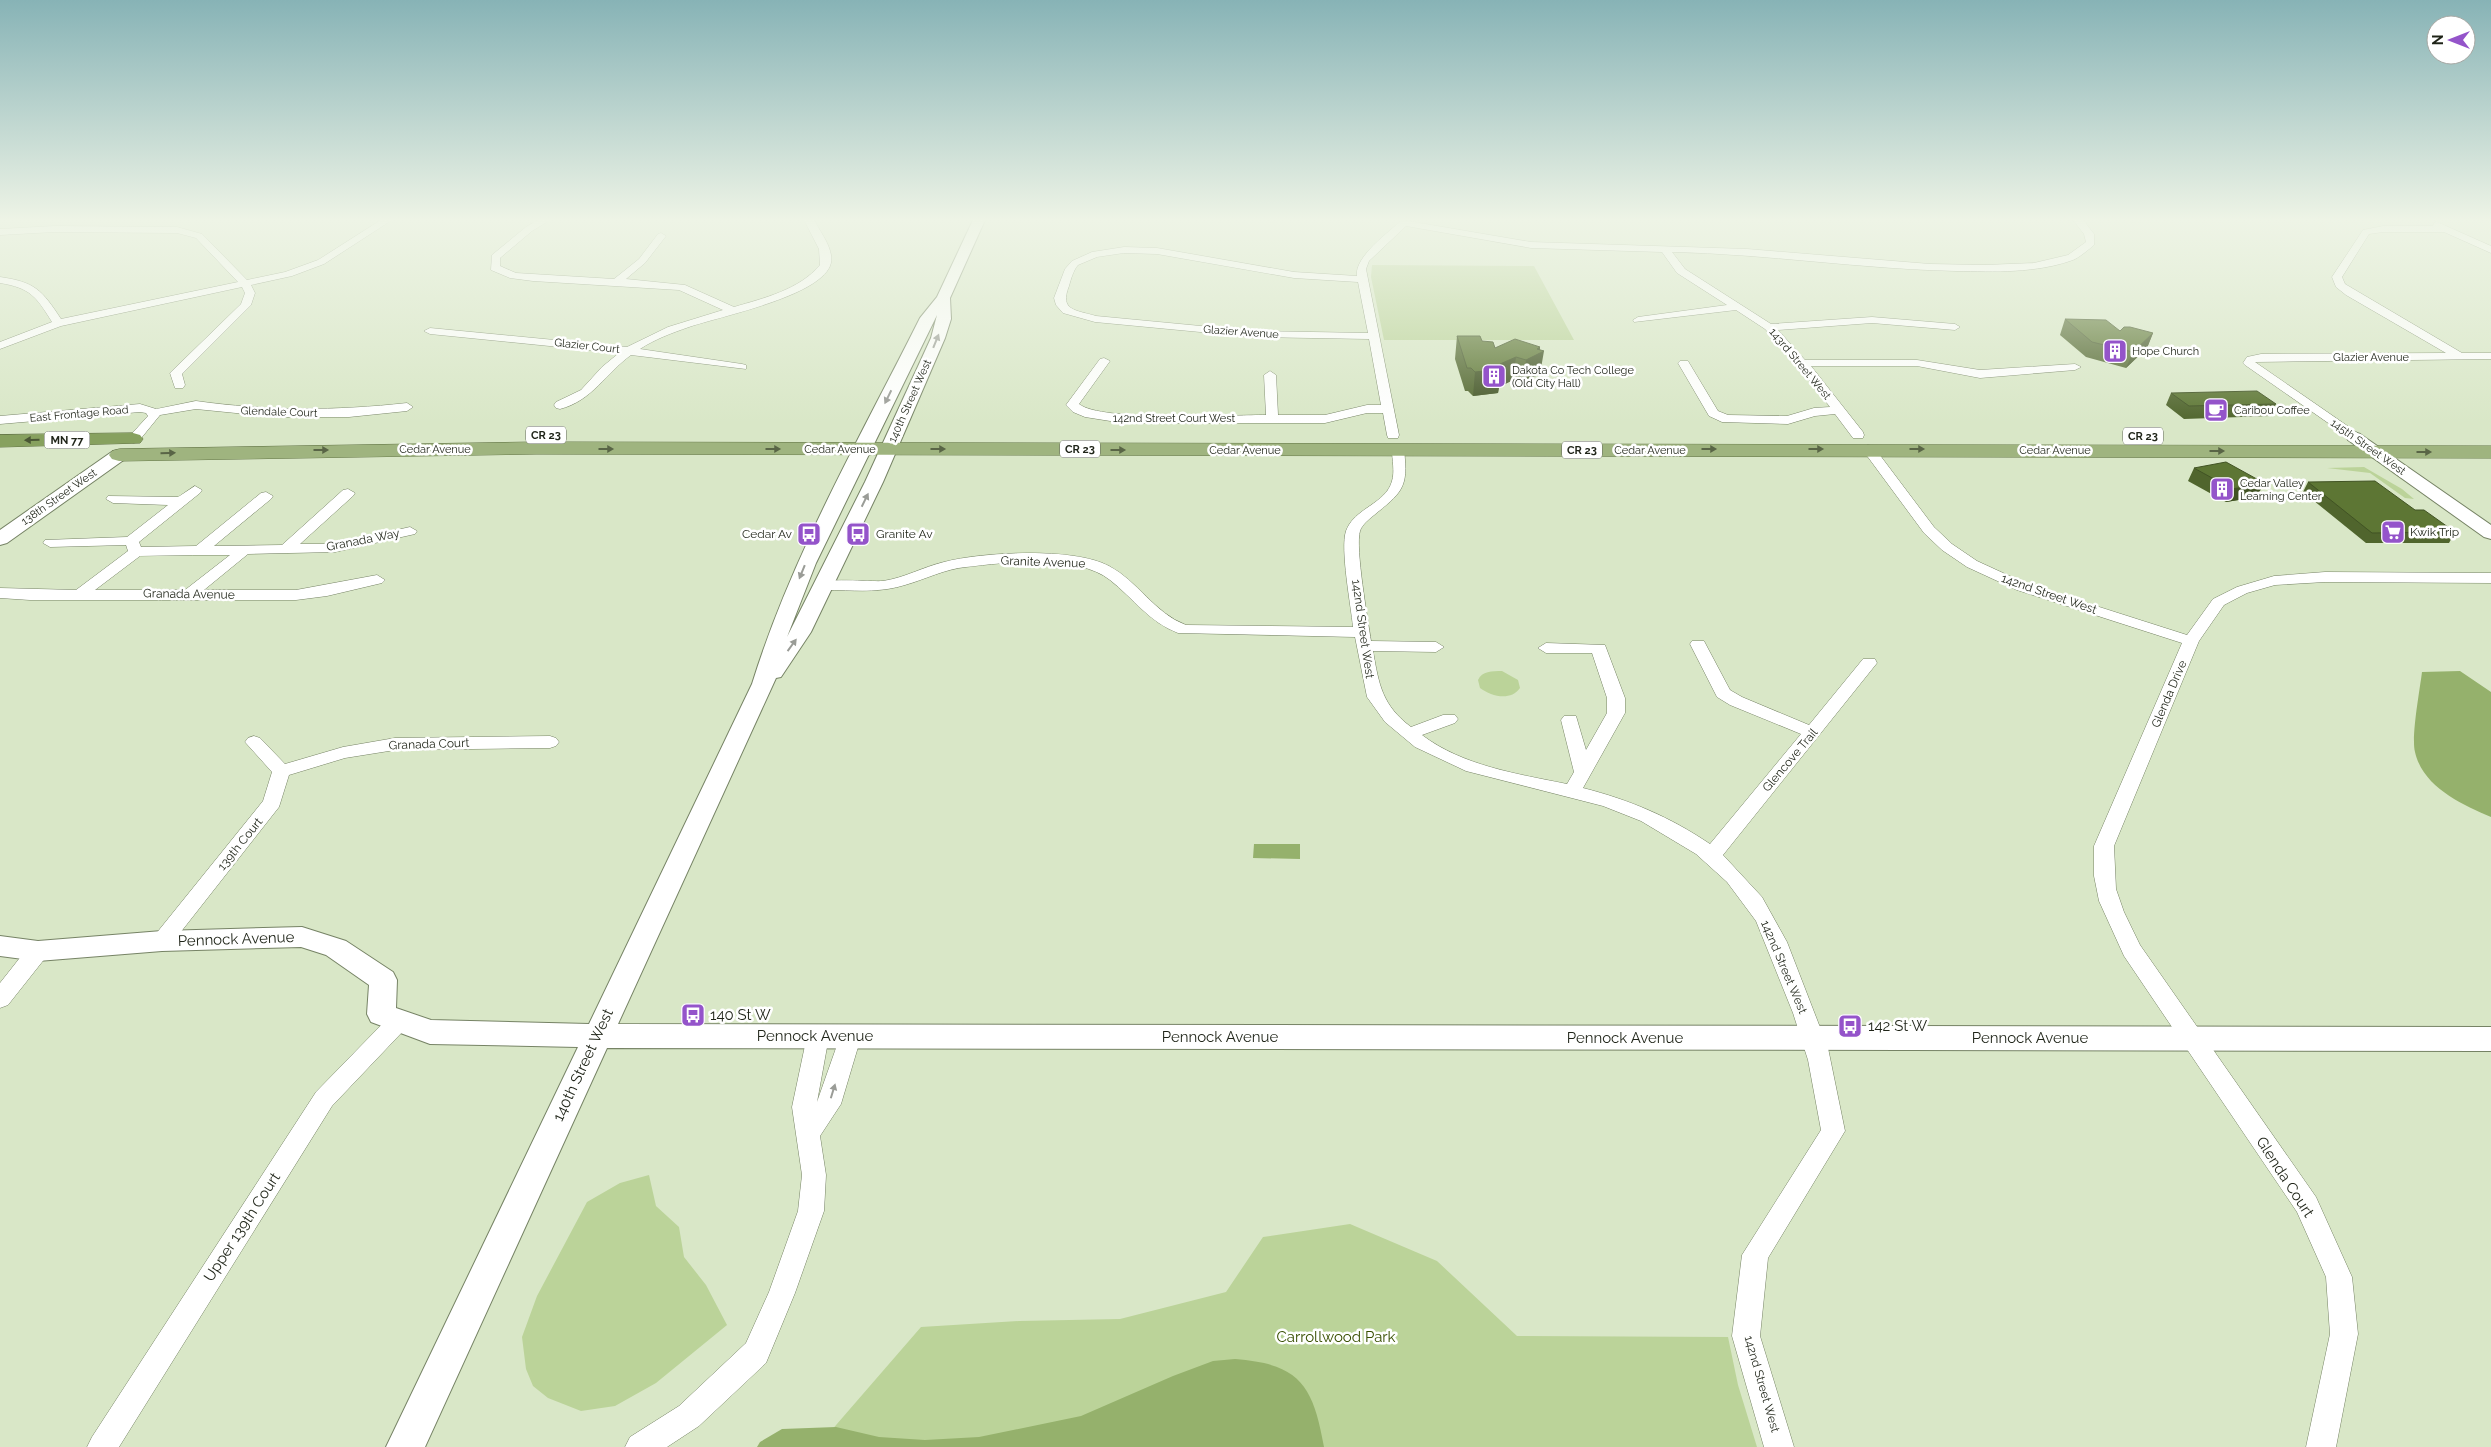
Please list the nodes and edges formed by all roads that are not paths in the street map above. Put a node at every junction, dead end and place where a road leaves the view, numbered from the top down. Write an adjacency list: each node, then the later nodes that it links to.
1 (31, 288): 15 (street)
2 (229, 288): 15 (street)
3 (248, 288): 31 (street)
4 (676, 288): 13 (street)
5 (794, 288): 13 (street)
6 (948, 288): 11 (street, 140th Street West)
7 (1063, 288): 19 (street, Glazier Avenue)
8 (1365, 288): 19 (street, 142nd Street West)
9 (1707, 288): 12 (street, 143rd Street West)
10 (2343, 288): 22 (street)
11 (943, 298): 43 (street, 140th Street West, one-way to 43); 44 (street, 140th Street West, one-way to 11)
12 (1738, 307): 14 (street); 16 (street, 143rd Street West)
13 (731, 310): 21 (street)
14 (1638, 320)
15 (58, 323): 20 (street)
16 (1769, 327): 17 (street); 27 (street, 143rd Street West)
17 (1955, 327)
18 (430, 331): 21 (street, Glazier Court)
19 (1374, 336): 34 (street, 142nd Street West)
20 (0, 346)
21 (629, 350): 28 (street, Glazier Court); 32 (street)
22 (2461, 356): 23 (street, Glazier Avenue); 24 (street, Glazier Avenue)
23 (2491, 356)
24 (2251, 359): 39 (street, 145th Street West)
25 (1104, 361): 37 (street, 142nd Street Court West)
26 (1684, 363): 35 (street, 143rd Street West)
27 (1802, 363): 29 (street); 35 (street, 143rd Street West)
28 (742, 367)
29 (2075, 367)
30 (1270, 375): 37 (street)
31 (179, 385)
32 (560, 405)
33 (406, 407): 36 (street, Glendale Court)
34 (1388, 408): 37 (street, 142nd Street Court West); 46 (street, 142nd Street West)
35 (1838, 410): 45 (street, 143rd Street West)
36 (153, 414): 38 (street, East Frontage Road); 41 (street)
37 (1272, 418)
38 (0, 420)
39 (2354, 438): 40 (highway, Cedar Avenue / CR 23); 45 (highway, Cedar Avenue / CR 23); 47 (street, 145th Street West)
40 (2491, 438)
41 (133, 439): 42 (highway, Cedar Avenue / MN 77, one-way to 42); 43 (highway, Cedar Avenue / CR 23)
42 (0, 441)
43 (865, 442): 44 (highway, Cedar Avenue / CR 23); 49 (highway, Cedar Avenue / CR 23, one-way to 43); 76 (street, 140th Street West, one-way to 76)
44 (892, 442): 46 (highway, Cedar Avenue / CR 23); 46 (highway, Cedar Avenue / CR 23, one-way to 46); 66 (street, 140th Street West, one-way to 44)
45 (1863, 442): 46 (highway, Cedar Avenue / CR 23, one-way to 45); 46 (highway, Cedar Avenue / CR 23); 47 (highway, Cedar Avenue / CR 23, one-way to 47); 71 (street, 142nd Street West)
46 (1395, 443): 70 (street, 142nd Street West)
47 (2375, 452): 48 (highway, Cedar Avenue / CR 23, one-way to 48); 57 (street, 145th Street West)
48 (2491, 452)
49 (119, 455): 50 (highway, Cedar Avenue / MN 77); 58 (street, 138th Street West)
50 (0, 456)
51 (195, 490): 55 (street)
52 (348, 493): 61 (street)
53 (266, 496): 63 (street)
54 (113, 499): 55 (street)
55 (181, 501): 60 (street)
56 (410, 531): 61 (street, Granada Way)
57 (2491, 533)
58 (0, 540)
59 (50, 543): 60 (street, Granada Way)
60 (133, 546): 63 (street, Granada Way); 68 (street)
61 (286, 549): 62 (street, Granada Way)
62 (243, 551): 63 (street, Granada Way); 69 (street)
63 (198, 552)
64 (2491, 578): 71 (street, Glenda Drive)
65 (377, 580): 69 (street, Granada Avenue)
66 (824, 585): 70 (street, Granite Avenue); 76 (street, 140th Street West, one-way to 66)
67 (0, 593): 68 (street, Granada Avenue)
68 (81, 594): 69 (street, Granada Avenue)
69 (190, 594)
70 (1363, 639): 73 (street, Granite Avenue); 80 (street, 142nd Street West)
71 (2191, 641): 96 (street, Glenda Drive)
72 (1698, 644): 79 (street)
73 (1436, 647)
74 (1546, 648): 84 (street)
75 (1869, 663): 79 (street, Glencove Trail)
76 (763, 684): 92 (street, 140th Street West)
77 (1449, 719): 80 (street)
78 (1570, 720): 84 (street)
79 (1813, 733): 86 (street, Glencove Trail)
80 (1408, 734): 85 (street, 142nd Street West)
81 (254, 742): 83 (street)
82 (550, 742): 83 (street, Granada Court)
83 (281, 771): 87 (street, 139th Court)
84 (1583, 773): 85 (street)
85 (1572, 792): 86 (street, 142nd Street West)
86 (1711, 856): 95 (street, 142nd Street West)
87 (162, 941): 89 (street, Pennock Avenue); 91 (street, Pennock Avenue)
88 (0, 946): 89 (street, Pennock Avenue)
89 (38, 951): 90 (street)
90 (0, 999)
91 (398, 1021): 92 (street, Pennock Avenue); 99 (street, Upper 139th Court)
92 (597, 1036): 93 (street, Pennock Avenue); 100 (street, 140th Street West)
93 (818, 1036): 94 (street, Pennock Avenue); 98 (street)
94 (850, 1037): 95 (street, Pennock Avenue); 98 (street, one-way to 94)
95 (1814, 1038): 96 (street, Pennock Avenue); 102 (street, 142nd Street West)
96 (2193, 1038): 97 (street, Pennock Avenue); 103 (street, Glenda Court)
97 (2491, 1039)
98 (809, 1132): 101 (street)
99 (102, 1447)
100 (405, 1447)
101 (640, 1447)
102 (1779, 1447)
103 (2321, 1447)

